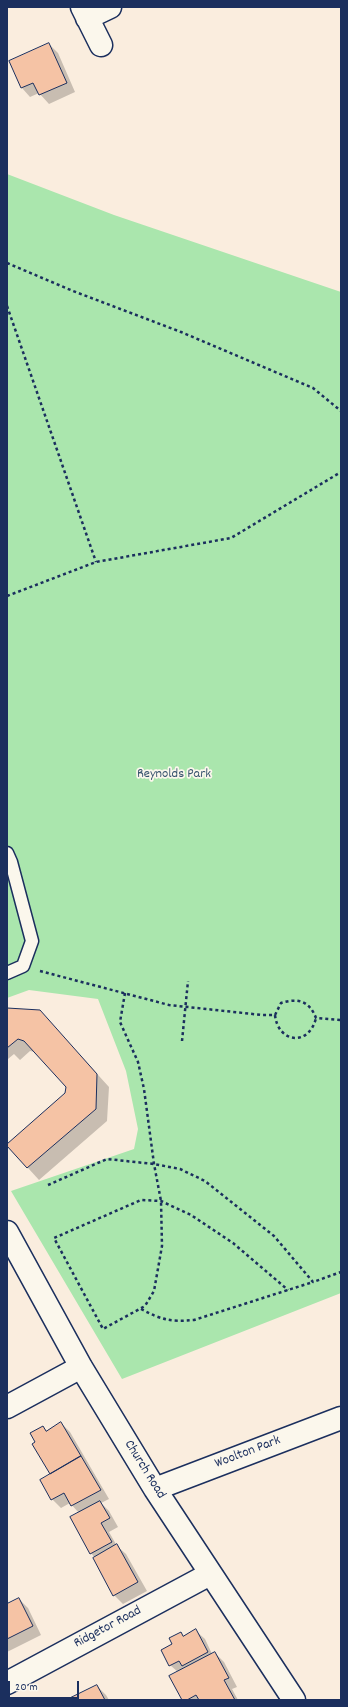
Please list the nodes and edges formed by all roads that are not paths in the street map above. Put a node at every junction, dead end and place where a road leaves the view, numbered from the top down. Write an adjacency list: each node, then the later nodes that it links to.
1 (110, 7): 2 (street)
2 (85, 13): 3 (street)
3 (101, 45)
4 (7, 853): 5 (lane)
5 (7, 973)
6 (7, 1232): 7 (street, Church Road)
7 (80, 1367): 8 (street); 10 (street, Church Road)
8 (7, 1407)
9 (341, 1418): 10 (street, Woolton Park)
10 (155, 1489): 11 (street, Church Road)
11 (210, 1574): 12 (street, Ridgetor Road); 13 (street, Church Road)
12 (7, 1683)
13 (294, 1700)

